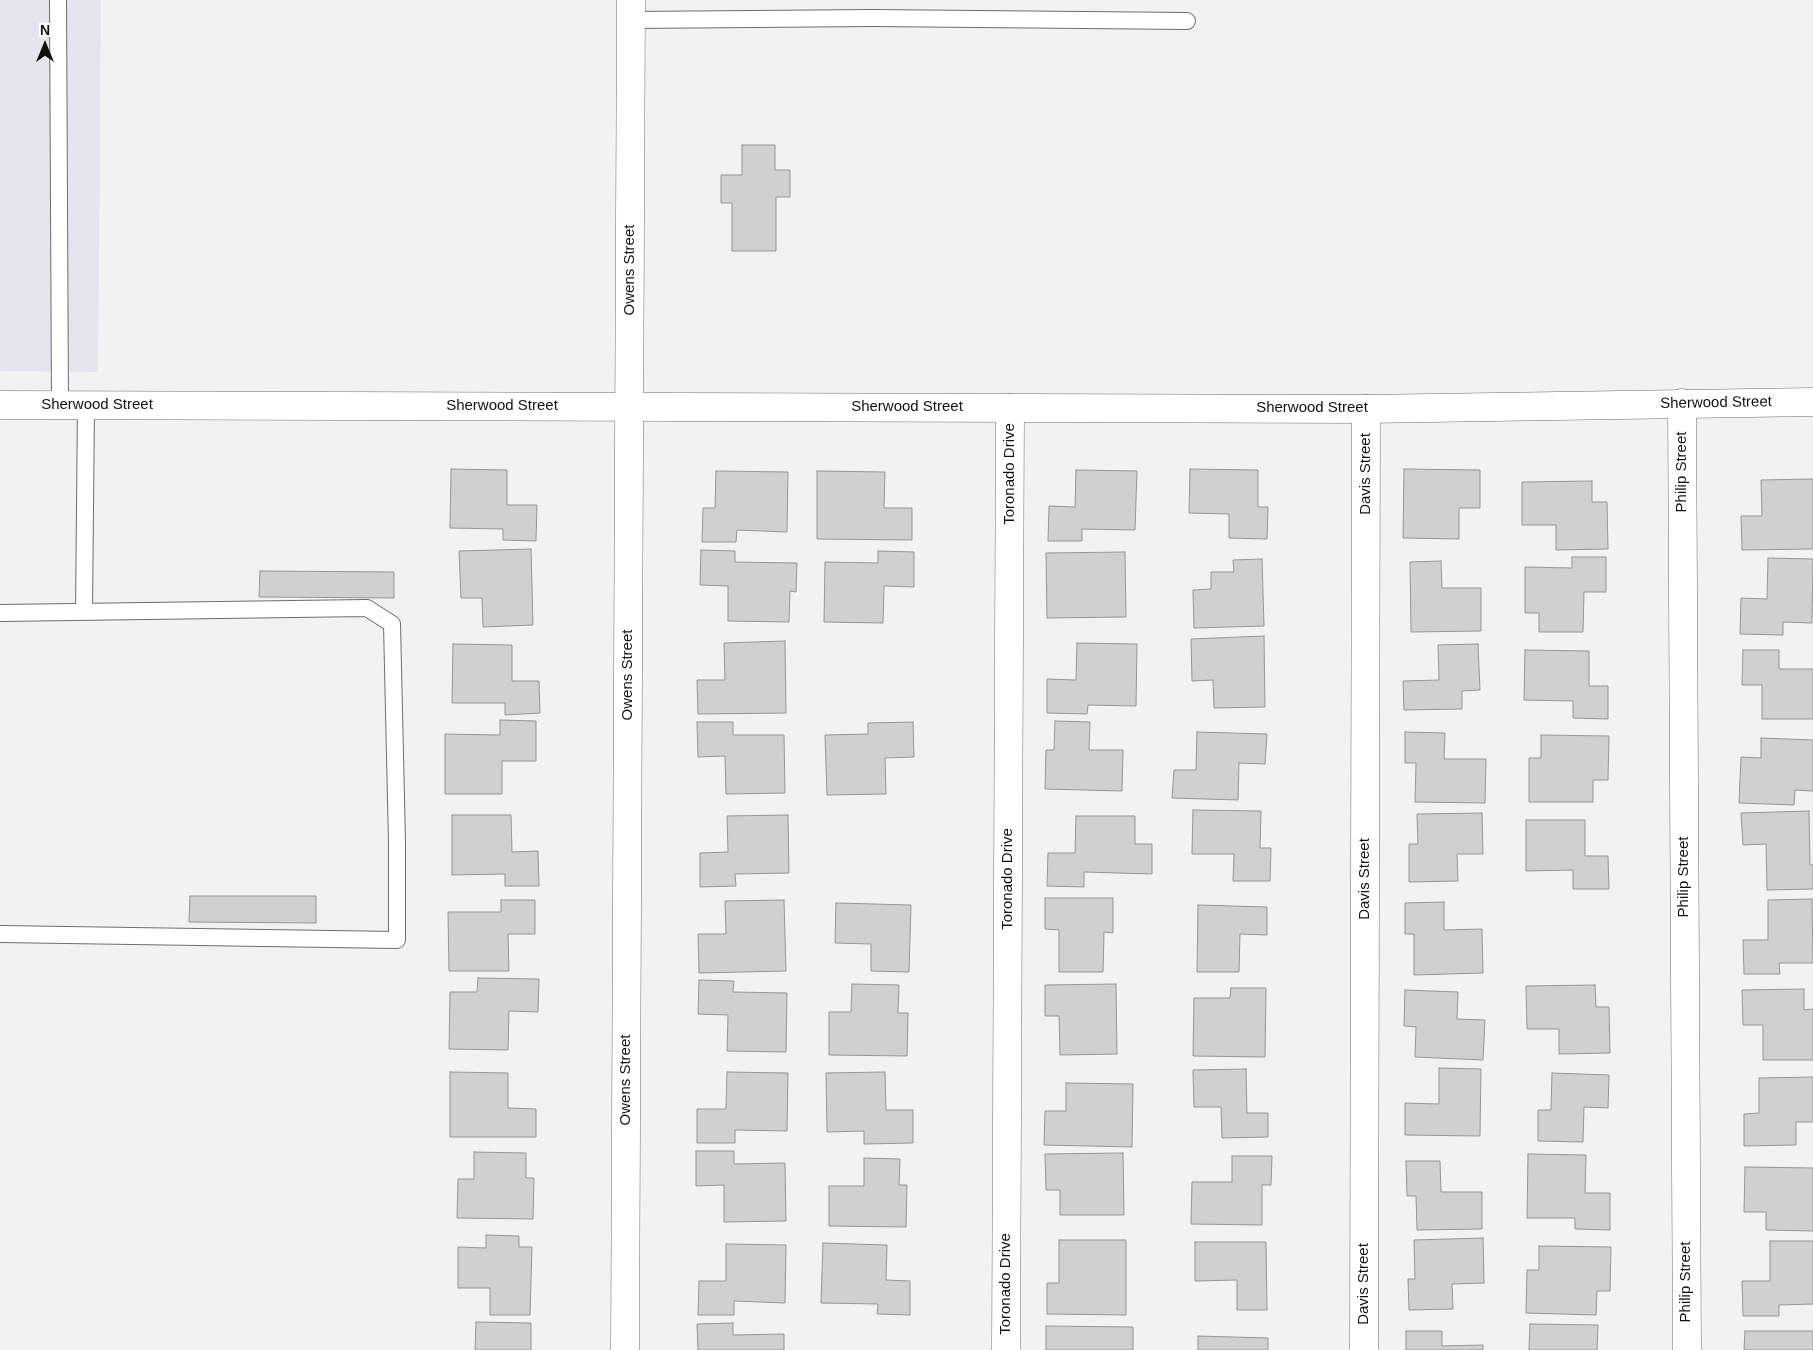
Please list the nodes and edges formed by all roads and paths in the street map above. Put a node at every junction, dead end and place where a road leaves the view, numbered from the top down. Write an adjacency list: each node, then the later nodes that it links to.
1 (58, 0): 7 (lane)
2 (631, 10): 3 (lane); 8 (street, Owens Street)
3 (1187, 21)
4 (1813, 402): 5 (street, Sherwood Street)
5 (1682, 403): 10 (street, Sherwood Street); 17 (street, Philip Street)
6 (0, 405): 7 (street, Sherwood Street)
7 (73, 405): 8 (street, Sherwood Street); 11 (lane)
8 (629, 407): 9 (street, Sherwood Street); 14 (street, Owens Street)
9 (1010, 408): 10 (street, Sherwood Street); 15 (street, Toronado Drive)
10 (1366, 409): 16 (street, Davis Street)
11 (84, 611): 12 (lane); 13 (lane)
12 (0, 613)
13 (0, 934)
14 (625, 1350)
15 (1006, 1350)
16 (1364, 1350)
17 (1687, 1350)

